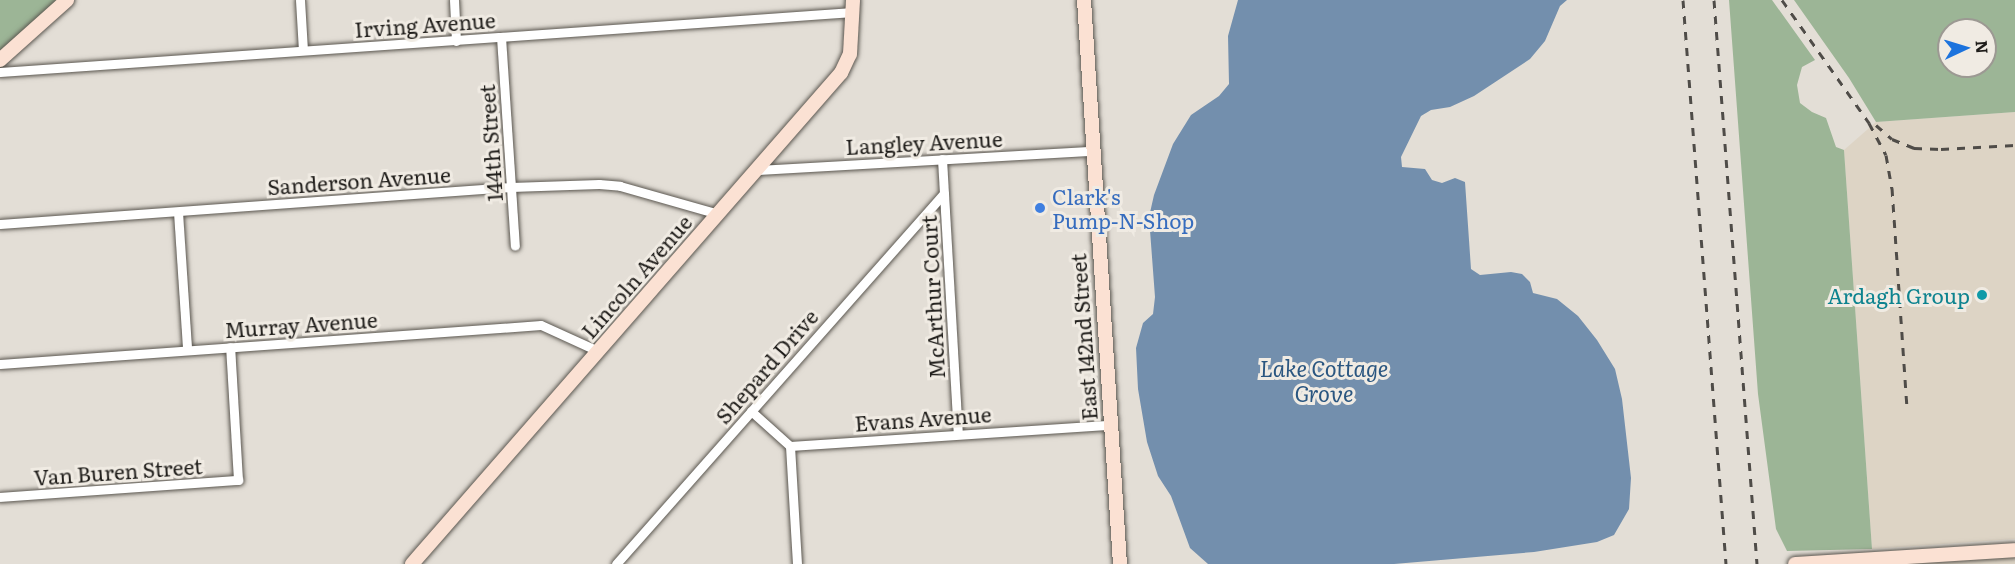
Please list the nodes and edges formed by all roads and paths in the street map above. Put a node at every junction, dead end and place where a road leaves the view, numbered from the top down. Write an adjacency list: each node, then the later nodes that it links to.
1 (67, 0): 9 (street)
2 (300, 0): 8 (street)
3 (454, 0): 7 (street)
4 (1084, 0): 11 (street, East 142nd Street)
5 (853, 6): 6 (street, Irving Avenue); 13 (street, Lincoln Avenue)
6 (501, 37): 7 (street, Irving Avenue); 14 (street, 144th Street)
7 (456, 40): 8 (street, Irving Avenue)
8 (303, 50): 10 (street, Irving Avenue)
9 (0, 60)
10 (0, 72)
11 (1092, 151): 12 (street, Langley Avenue); 25 (street, East 142nd Street)
12 (942, 159): 13 (street, Langley Avenue); 15 (street, McArthur Court)
13 (758, 170): 17 (street, Lincoln Avenue)
14 (511, 187): 16 (street, Sanderson Avenue); 17 (street, Sanderson Avenue); 19 (street, 144th Street)
15 (944, 193): 24 (street, Shepard Drive); 26 (street, McArthur Court)
16 (178, 212): 18 (street, Sanderson Avenue); 21 (street)
17 (718, 214): 22 (street, Lincoln Avenue)
18 (0, 224)
19 (515, 246)
20 (230, 347): 21 (street, Murray Avenue); 22 (street, Murray Avenue); 28 (street, Van Buren Street)
21 (187, 349): 23 (street, Murray Avenue)
22 (598, 351): 30 (street, Lincoln Avenue)
23 (0, 364)
24 (751, 411): 27 (street); 31 (street, Shepard Drive)
25 (1110, 425): 26 (street, Evans Avenue); 33 (street, East 142nd Street)
26 (958, 433): 27 (street, Evans Avenue)
27 (790, 446): 32 (street)
28 (0, 497)
29 (2015, 550): 34 (street)
30 (412, 564)
31 (616, 564)
32 (797, 564)
33 (1120, 564)
34 (1795, 564)

